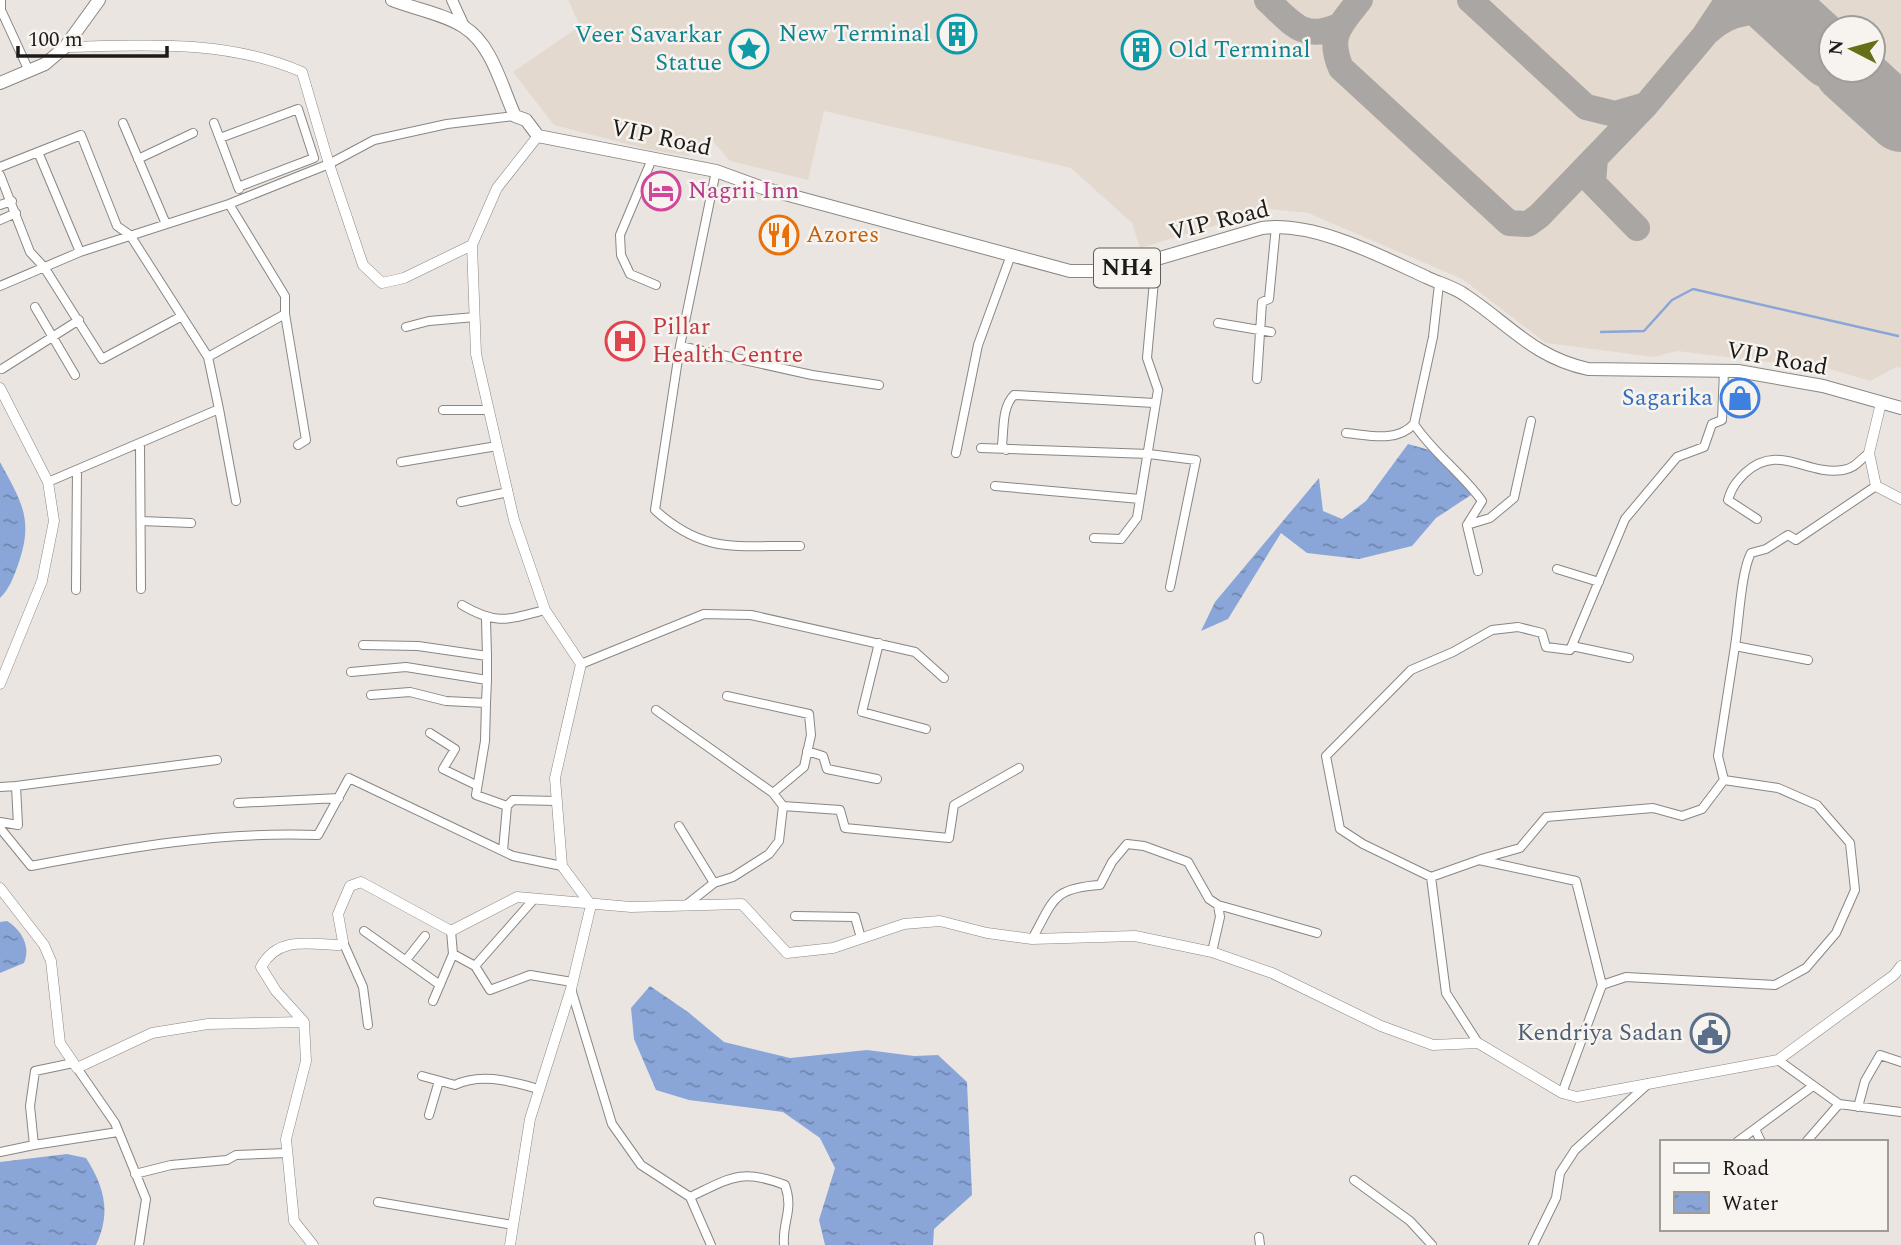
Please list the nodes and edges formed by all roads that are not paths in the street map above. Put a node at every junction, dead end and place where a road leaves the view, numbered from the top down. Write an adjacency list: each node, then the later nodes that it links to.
1 (1, 0): 7 (street)
2 (99, 0): 6 (highway)
3 (392, 0): 5 (highway)
4 (452, 0): 5 (main road)
5 (464, 26): 9 (highway)
6 (65, 47): 7 (highway); 18 (street)
7 (29, 71): 8 (highway)
8 (0, 83)
9 (515, 116): 13 (highway); 18 (street)
10 (123, 123): 16 (street)
11 (214, 123): 14 (street)
12 (193, 133): 16 (street)
13 (538, 136): 17 (highway, VIP Road / NH4); 32 (street)
14 (220, 138): 22 (street); 22 (street)
15 (38, 152): 19 (street); 31 (street); 33 (street)
16 (138, 159): 29 (street)
17 (652, 159): 20 (highway, VIP Road / NH4); 38 (street)
18 (329, 164): 23 (street); 32 (street)
19 (0, 167)
20 (716, 171): 34 (highway, VIP Road / NH4); 50 (street)
21 (0, 175): 24 (street)
22 (238, 187): 23 (street)
23 (243, 198): 25 (street)
24 (12, 201): 26 (street); 27 (street)
25 (229, 204): 29 (street); 41 (street)
26 (0, 205)
27 (16, 213): 28 (street); 36 (street)
28 (0, 220)
29 (166, 224): 31 (street)
30 (1276, 226): 35 (highway, VIP Road / NH4); 37 (highway, VIP Road / NH4); 47 (street)
31 (130, 235): 33 (street); 42 (street)
32 (472, 245): 43 (street)
33 (80, 252): 36 (street)
34 (1011, 255): 35 (highway, VIP Road / NH4); 72 (street)
35 (1156, 259): 58 (street)
36 (44, 267): 39 (street); 44 (street)
37 (1439, 284): 53 (highway, VIP Road / NH4); 65 (street)
38 (656, 285)
39 (0, 286)
40 (35, 307): 49 (street)
41 (285, 314): 51 (street); 68 (street)
42 (182, 316): 44 (street); 51 (street)
43 (475, 317): 46 (street); 63 (street)
44 (79, 320): 49 (street)
45 (1218, 323): 47 (street)
46 (406, 327)
47 (1260, 331): 48 (street); 55 (street)
48 (1271, 332)
49 (53, 336): 52 (street); 54 (street)
50 (680, 346): 56 (street); 90 (street)
51 (208, 357): 60 (street)
52 (2, 369)
53 (1724, 370): 59 (highway, VIP Road / NH4); 93 (street)
54 (75, 375)
55 (1257, 379)
56 (878, 385)
57 (0, 388): 77 (street)
58 (1154, 402): 71 (street); 74 (street)
59 (1881, 403): 61 (highway, VIP Road / NH4); 73 (street)
60 (219, 408): 67 (street); 83 (street)
61 (1901, 408)
62 (443, 410): 63 (street)
63 (489, 410): 69 (street)
64 (1531, 421): 88 (street)
65 (1414, 424): 66 (street); 88 (street)
66 (1346, 433)
67 (140, 444): 76 (street); 86 (street)
68 (298, 445)
69 (497, 446): 75 (street); 80 (street)
70 (981, 448): 71 (street)
71 (1006, 450): 74 (street)
72 (956, 453)
73 (1869, 453): 79 (street); 85 (street)
74 (1149, 454): 81 (street); 94 (street)
75 (401, 462)
76 (77, 470): 77 (street); 96 (street)
77 (48, 482): 111 (street)
78 (995, 486): 81 (street)
79 (1876, 486): 82 (street); 103 (street)
80 (508, 492): 84 (street); 98 (street)
81 (1140, 499): 89 (street)
82 (1901, 499)
83 (236, 501)
84 (461, 502)
85 (1757, 519)
86 (141, 522): 87 (street); 95 (street)
87 (191, 523)
88 (1467, 525): 92 (street)
89 (1094, 538)
90 (800, 546)
91 (1557, 569): 93 (street)
92 (1478, 570)
93 (1599, 582): 102 (street)
94 (1170, 587)
95 (141, 589)
96 (76, 590)
97 (462, 605): 99 (street)
98 (545, 610): 99 (street); 107 (street)
99 (486, 619): 104 (street)
100 (879, 643): 107 (street); 109 (street); 116 (street)
101 (363, 645): 104 (street)
102 (1572, 646): 105 (street); 138 (street)
103 (1735, 646): 106 (street); 122 (street)
104 (487, 656): 110 (street)
105 (1629, 658)
106 (1808, 660)
107 (580, 664): 128 (street)
108 (351, 672): 110 (street)
109 (944, 678)
110 (487, 680): 114 (street)
111 (0, 684)
112 (371, 695): 114 (street)
113 (727, 696): 118 (street)
114 (486, 703): 123 (street)
115 (656, 710): 126 (street)
116 (926, 729)
117 (430, 733): 123 (street)
118 (807, 751): 121 (street); 126 (street)
119 (217, 760): 124 (street)
120 (1019, 768): 131 (street)
121 (877, 779)
122 (1724, 780): 136 (street); 159 (street)
123 (475, 785): 130 (street)
124 (16, 786): 125 (street); 132 (street)
125 (0, 787)
126 (773, 793): 131 (street)
127 (339, 798): 129 (street); 134 (street); 135 (street)
128 (557, 802): 130 (street); 137 (street)
129 (238, 803)
130 (507, 806): 135 (street)
131 (783, 806): 139 (street)
132 (0, 822)
133 (679, 826): 139 (street)
134 (0, 828)
135 (503, 851): 137 (street)
136 (1479, 860): 138 (street); 159 (street)
137 (562, 866): 142 (street)
138 (1431, 877): 164 (street)
139 (714, 883): 144 (street)
140 (0, 888): 167 (street)
141 (534, 899): 142 (street); 147 (street); 156 (street)
142 (591, 905): 144 (street); 160 (street)
143 (1218, 905): 148 (street); 151 (street); 153 (street)
144 (685, 906): 150 (street)
145 (795, 916): 150 (street)
146 (364, 931): 155 (street)
147 (451, 931): 152 (street); 154 (street)
148 (1317, 933)
149 (425, 936): 155 (street)
150 (861, 938): 151 (street)
151 (1032, 939): 153 (street)
152 (343, 942): 162 (street); 163 (street)
153 (1212, 952): 164 (street)
154 (453, 954): 156 (street); 158 (street)
155 (406, 960): 158 (street)
156 (475, 966): 160 (street)
157 (1901, 966): 165 (street)
158 (440, 985): 161 (street)
159 (1602, 985): 173 (street)
160 (571, 986): 172 (street); 188 (street)
161 (433, 1001)
162 (304, 1022): 167 (street); 185 (street)
163 (368, 1025)
164 (1478, 1043): 173 (street)
165 (1778, 1060): 170 (street); 171 (street)
166 (1901, 1062): 175 (street)
167 (75, 1066): 179 (street); 183 (street)
168 (422, 1076): 169 (street)
169 (439, 1081): 172 (street); 177 (street)
170 (1649, 1083): 173 (street); 197 (street)
171 (1813, 1086): 174 (street); 178 (street)
172 (539, 1089): 190 (street)
173 (1562, 1093)
174 (1839, 1104): 175 (street); 182 (street)
175 (1858, 1107): 176 (street)
176 (1901, 1112)
177 (429, 1115)
178 (1755, 1129): 180 (street); 181 (street)
179 (118, 1132): 183 (street); 186 (street)
180 (1740, 1140)
181 (1761, 1140)
182 (1807, 1140)
183 (34, 1145): 184 (street)
184 (0, 1152)
185 (287, 1153): 186 (street); 192 (street)
186 (135, 1174): 191 (street)
187 (1354, 1180): 196 (street)
188 (690, 1197): 194 (street); 195 (street)
189 (378, 1202): 190 (street)
190 (513, 1225): 193 (street)
191 (139, 1245)
192 (313, 1245)
193 (510, 1245)
194 (711, 1245)
195 (784, 1245)
196 (1432, 1245)
197 (1533, 1245)

